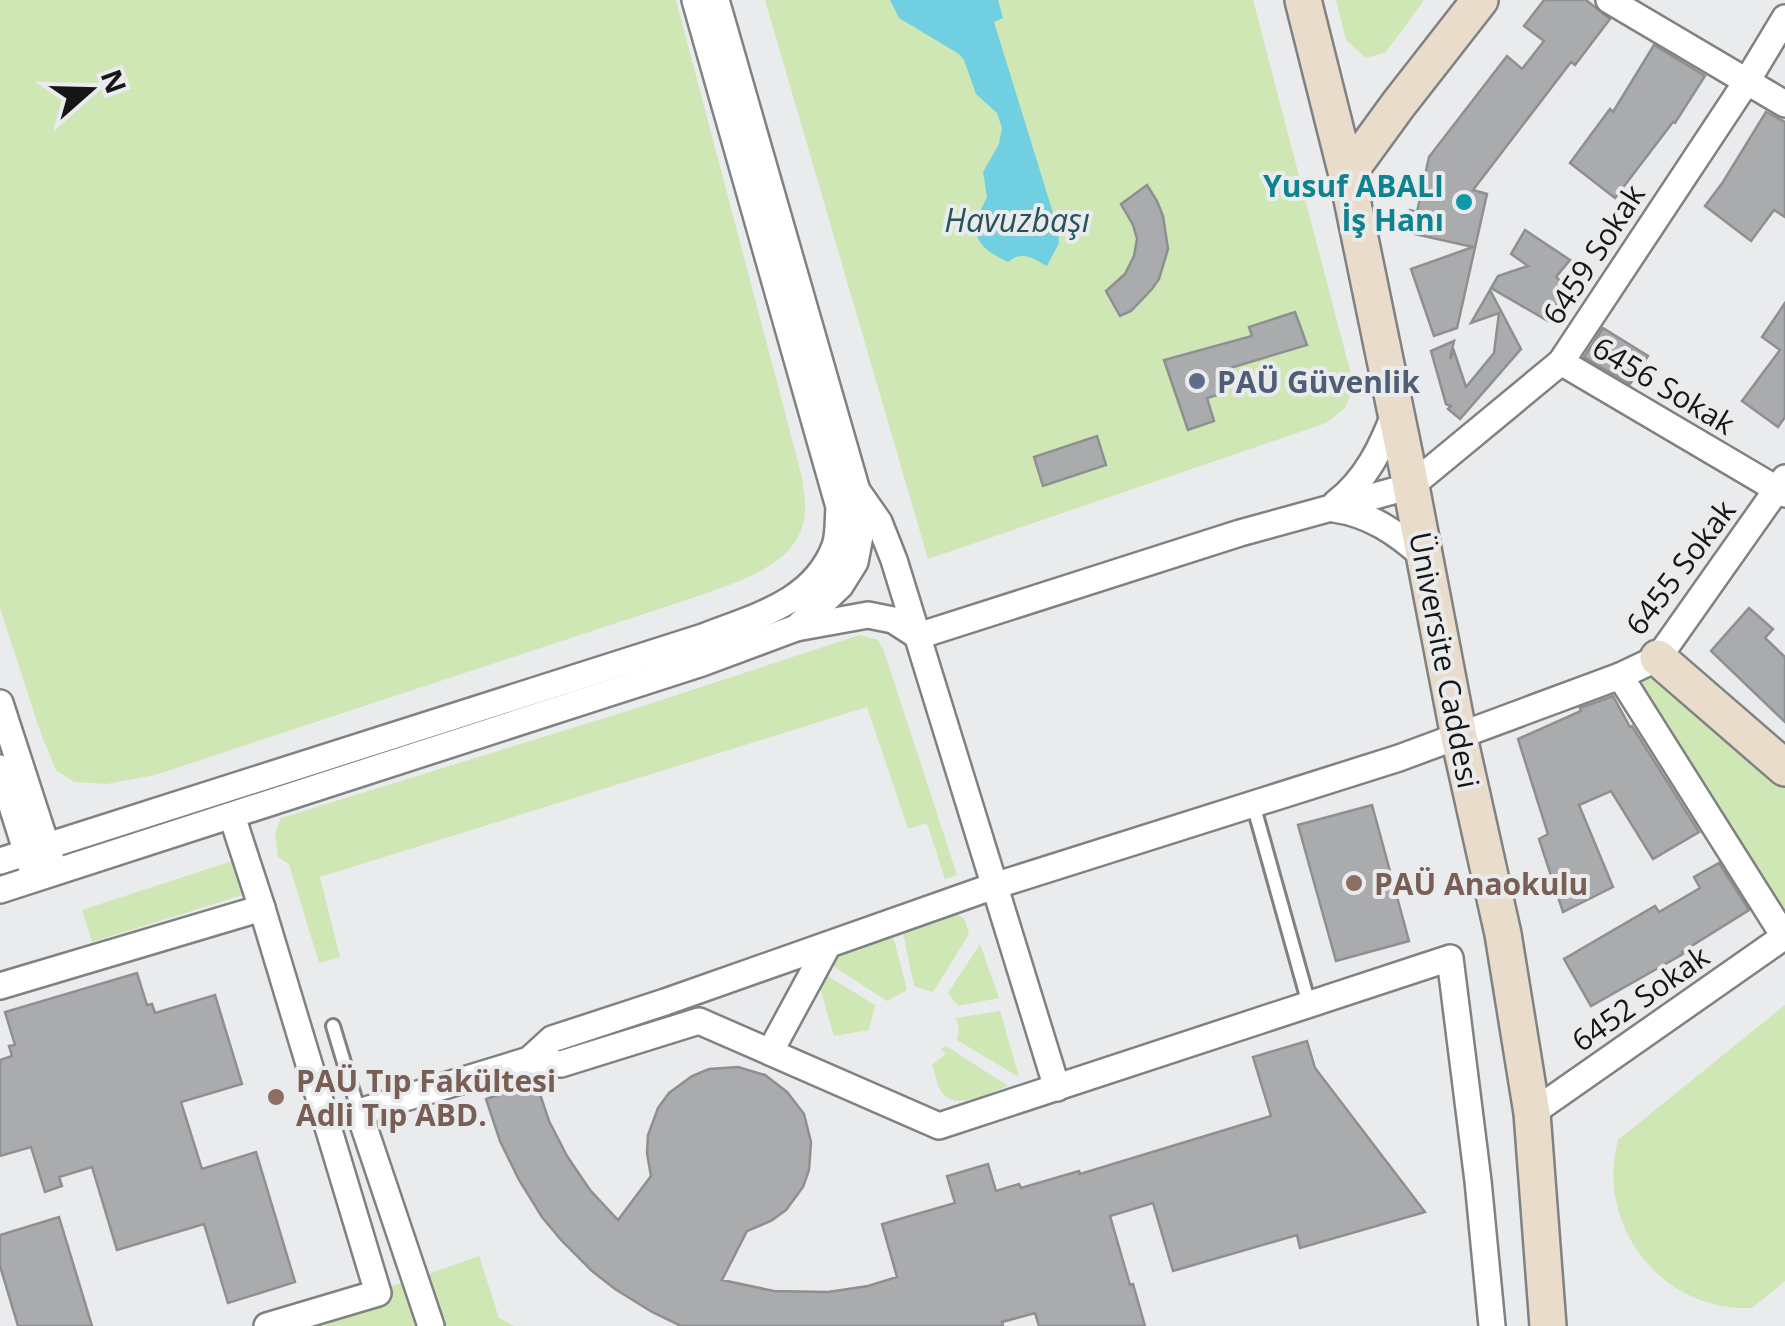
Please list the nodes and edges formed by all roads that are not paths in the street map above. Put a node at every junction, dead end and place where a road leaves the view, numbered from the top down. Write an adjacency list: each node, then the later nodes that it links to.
1 (696, 0): 27 (street)
2 (716, 0): 17 (street)
3 (1303, 0): 9 (main road, Üniversite Caddesi)
4 (1480, 0): 9 (main road)
5 (1610, 0): 7 (street)
6 (1785, 18): 7 (street, 6459 Sokak)
7 (1747, 81): 8 (street); 10 (street, 6459 Sokak)
8 (1785, 104)
9 (1348, 176): 11 (main road, Üniversite Caddesi)
10 (1561, 362): 12 (street, 6459 Sokak); 13 (street, 6456 Sokak)
11 (1395, 412): 12 (main road, Üniversite Caddesi); 15 (street)
12 (1411, 486): 15 (street); 16 (main road, Üniversite Caddesi)
13 (1783, 488): 19 (street, 6455 Sokak)
14 (857, 490): 18 (street)
15 (1329, 509): 16 (street); 18 (street)
16 (1423, 556): 22 (main road, Üniversite Caddesi)
17 (796, 628): 18 (street); 26 (street)
18 (918, 636): 30 (street)
19 (1658, 658): 20 (street, 6455 Sokak); 24 (main road)
20 (1620, 676): 22 (street, 6455 Sokak); 33 (street)
21 (0, 703): 27 (street)
22 (1459, 737): 25 (street, 6455 Sokak); 42 (main road, Üniversite Caddesi)
23 (0, 768): 27 (street)
24 (1785, 768)
25 (1253, 804): 30 (street, 6455 Sokak); 36 (lane)
26 (232, 816): 29 (street); 32 (street)
27 (37, 850): 28 (street); 29 (street)
28 (0, 862)
29 (44, 876): 31 (street)
30 (994, 886): 34 (street, 6455 Sokak); 40 (street)
31 (0, 890)
32 (262, 908): 35 (street); 43 (street)
33 (1785, 936): 42 (street, 6452 Sokak)
34 (828, 944): 38 (street); 39 (street, 6455 Sokak)
35 (0, 986)
36 (1310, 1004): 40 (street); 45 (street)
37 (333, 1026): 41 (lane)
38 (770, 1052): 39 (street); 40 (street)
39 (529, 1060): 41 (street)
40 (1057, 1088)
41 (359, 1112): 44 (street)
42 (1532, 1113): 46 (main road, Üniversite Caddesi)
43 (266, 1326)
44 (430, 1326)
45 (1492, 1326)
46 (1548, 1326)

